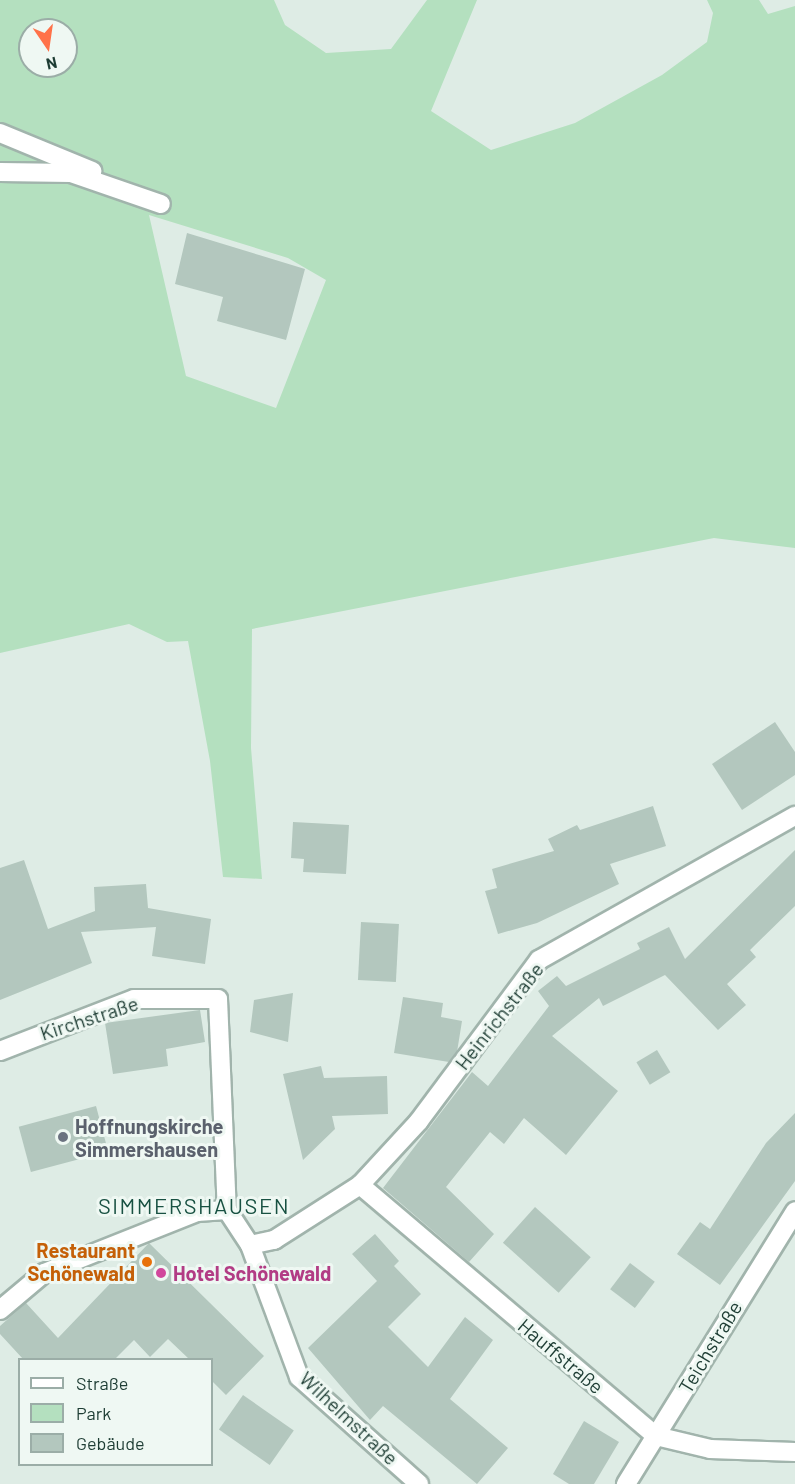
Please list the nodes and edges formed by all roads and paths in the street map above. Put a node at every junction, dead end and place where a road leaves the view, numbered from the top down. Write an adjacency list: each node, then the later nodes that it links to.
1 (0, 133): 3 (street)
2 (0, 172): 3 (street)
3 (123, 188): 4 (street)
4 (161, 204)
5 (795, 816): 7 (street, Heinrichstraße)
6 (0, 1051): 8 (street, Kirchstraße)
7 (360, 1185): 10 (street, Heinrichstraße); 12 (street, Hauffstraße)
8 (227, 1210): 10 (street, Wilhelmstraße); 11 (street)
9 (795, 1211): 12 (street, Teichstraße)
10 (249, 1245): 14 (street, Wilhelmstraße)
11 (0, 1310)
12 (656, 1436): 13 (street, Hauffstraße); 15 (street, Teichstraße)
13 (795, 1452)
14 (419, 1484)
15 (626, 1484)

